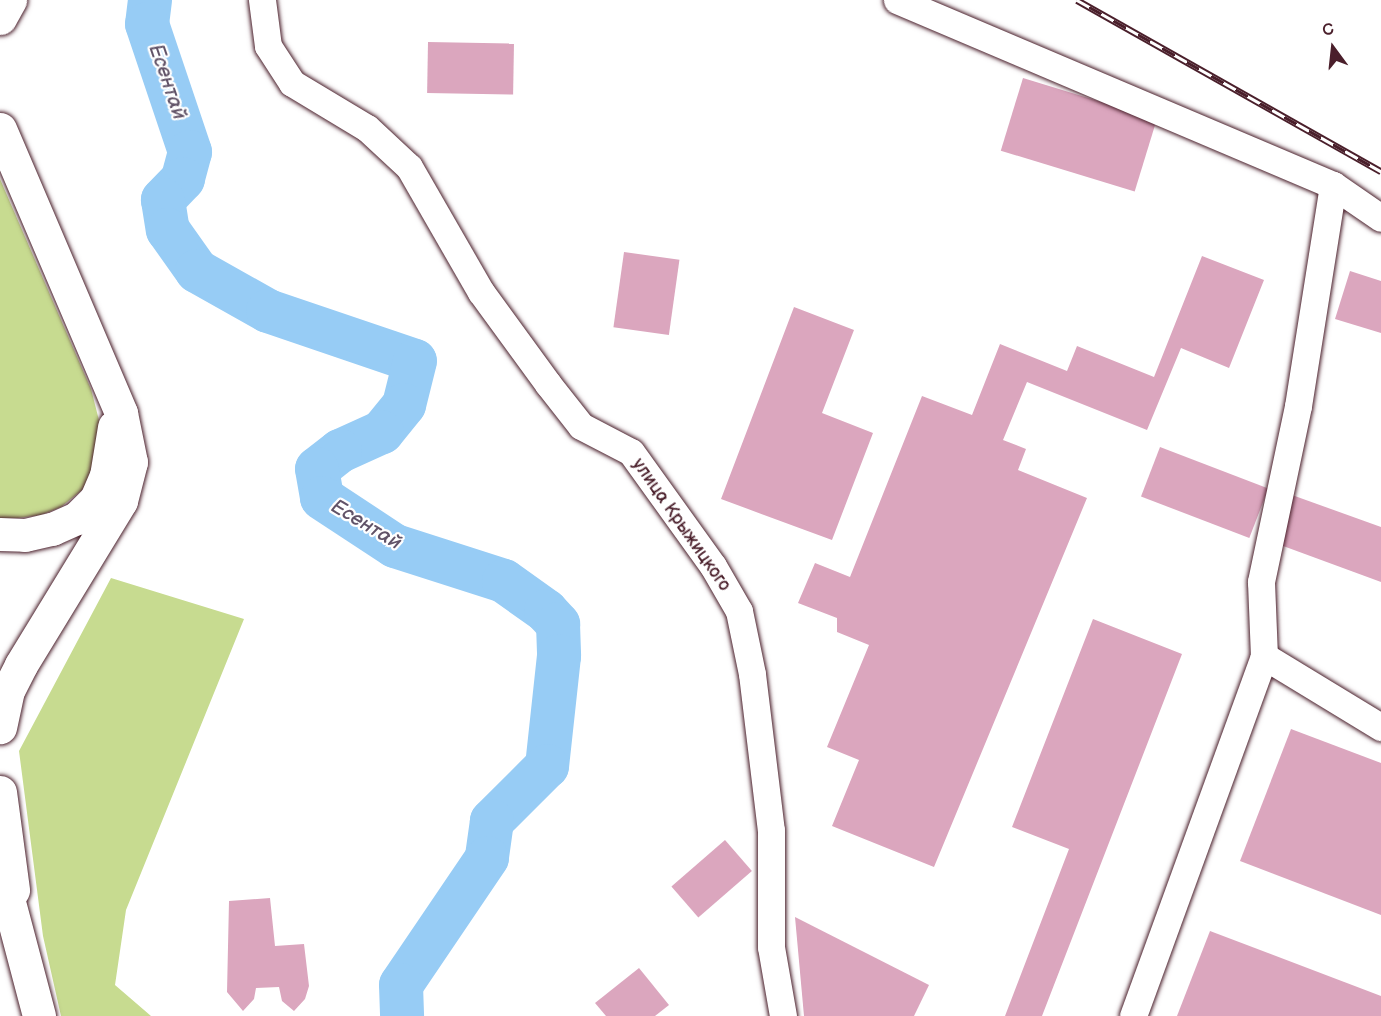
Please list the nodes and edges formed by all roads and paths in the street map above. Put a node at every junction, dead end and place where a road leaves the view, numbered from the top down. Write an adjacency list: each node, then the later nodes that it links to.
1 (10, 0): 4 (main road)
2 (262, 0): 17 (street, улица Крыжицкого)
3 (897, 0): 6 (street)
4 (0, 18)
5 (0, 129): 8 (main road)
6 (1333, 185): 7 (street); 10 (street)
7 (1381, 218)
8 (107, 381): 9 (main road); 11 (main road)
9 (0, 534)
10 (1264, 656): 12 (street); 18 (street)
11 (0, 727)
12 (1381, 727)
13 (0, 792): 15 (main road)
14 (0, 868): 15 (main road)
15 (18, 927): 16 (main road)
16 (39, 1016)
17 (783, 1016)
18 (1133, 1016)

